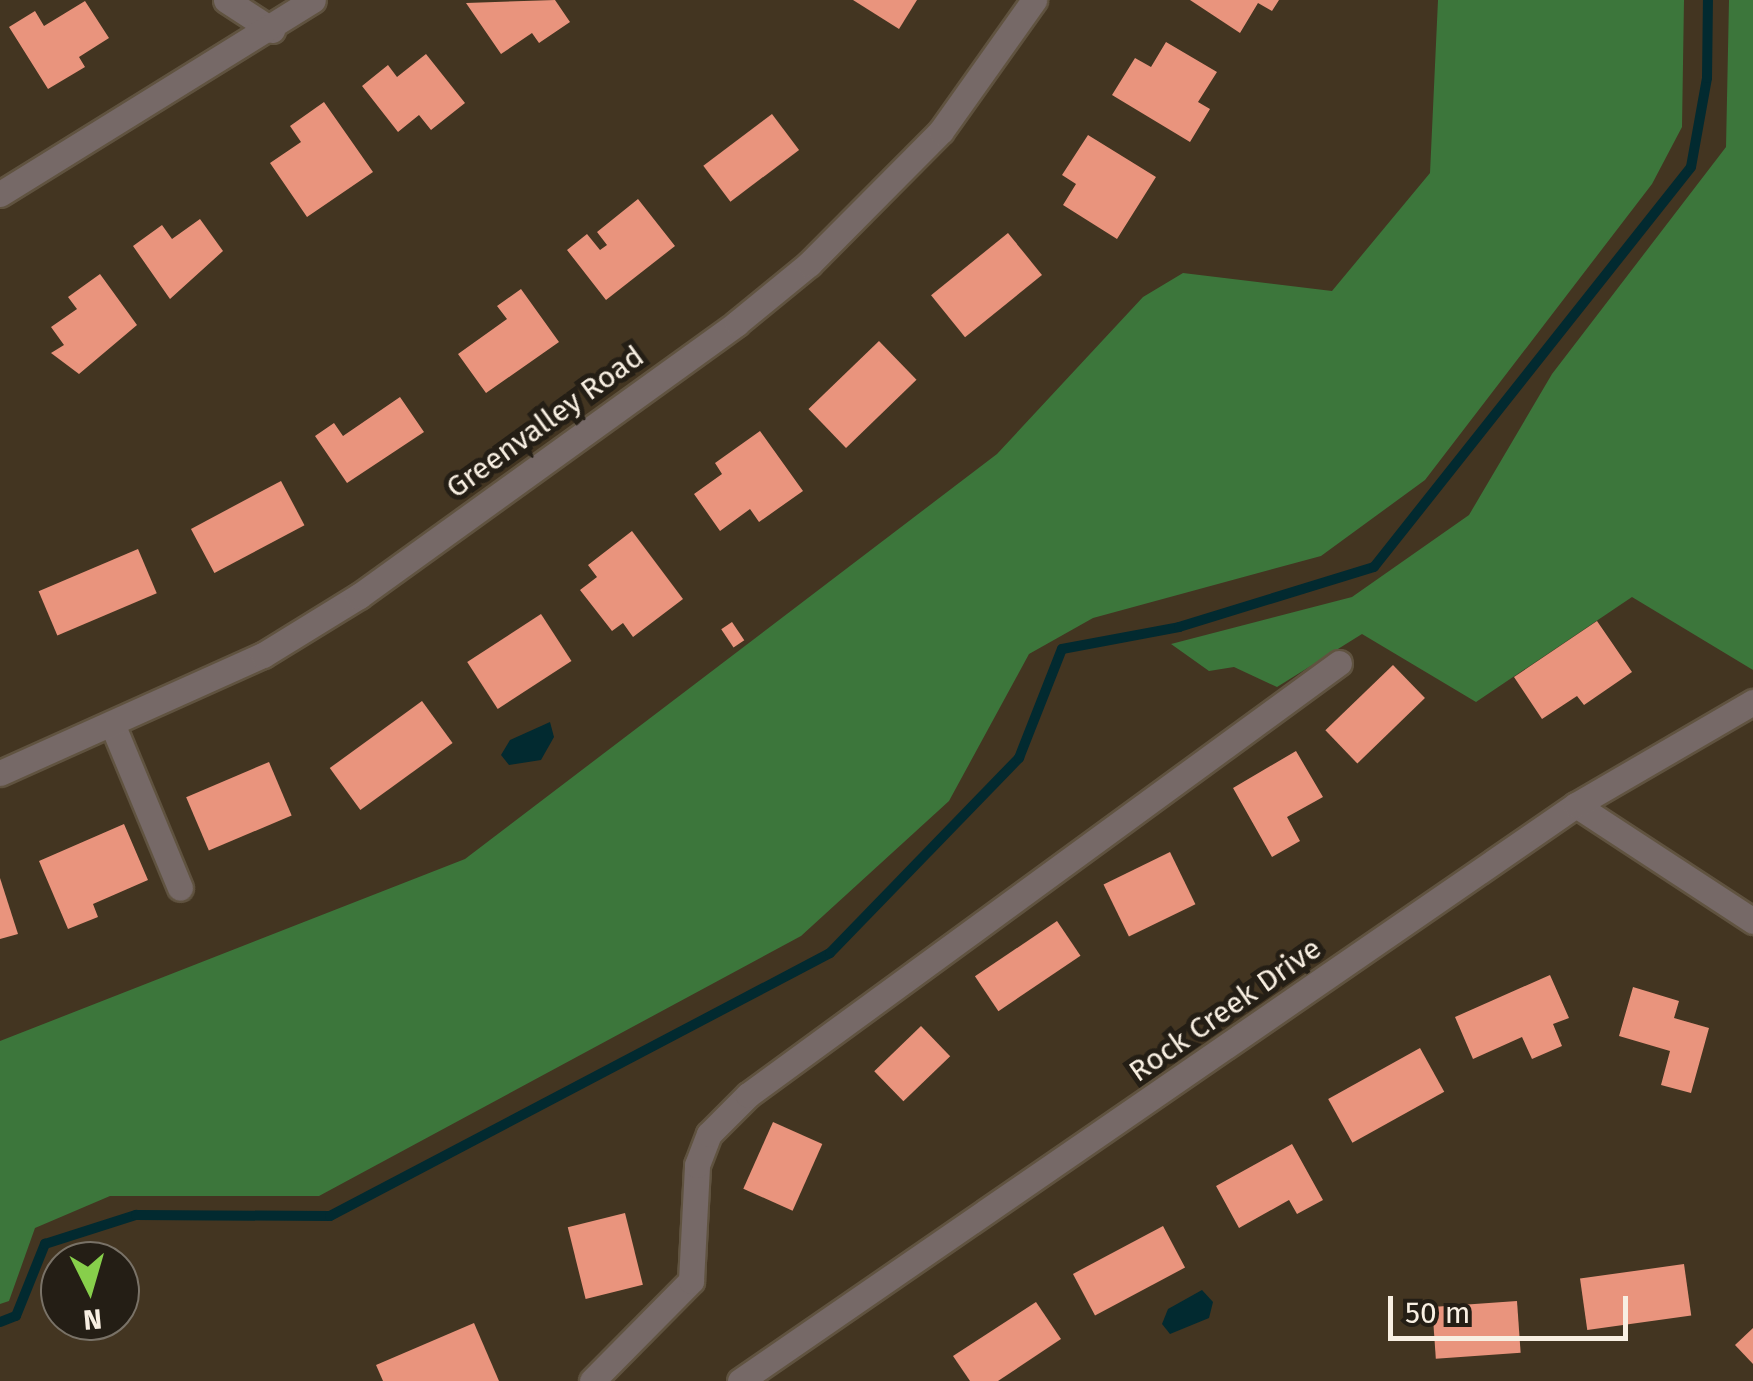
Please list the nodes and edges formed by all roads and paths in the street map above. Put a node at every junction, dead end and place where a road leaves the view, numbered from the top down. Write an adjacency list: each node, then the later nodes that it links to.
1 (226, 0): 4 (street)
2 (313, 0): 4 (street)
3 (1034, 0): 8 (street, Greenvalley Road)
4 (272, 30): 5 (street)
5 (0, 194)
6 (1338, 663): 13 (street)
7 (1753, 702): 10 (street, Rock Creek Drive)
8 (113, 726): 9 (street, Greenvalley Road); 11 (street)
9 (0, 774)
10 (1576, 806): 12 (street); 14 (street, Rock Creek Drive)
11 (180, 888)
12 (1753, 921)
13 (592, 1381)
14 (740, 1381)

